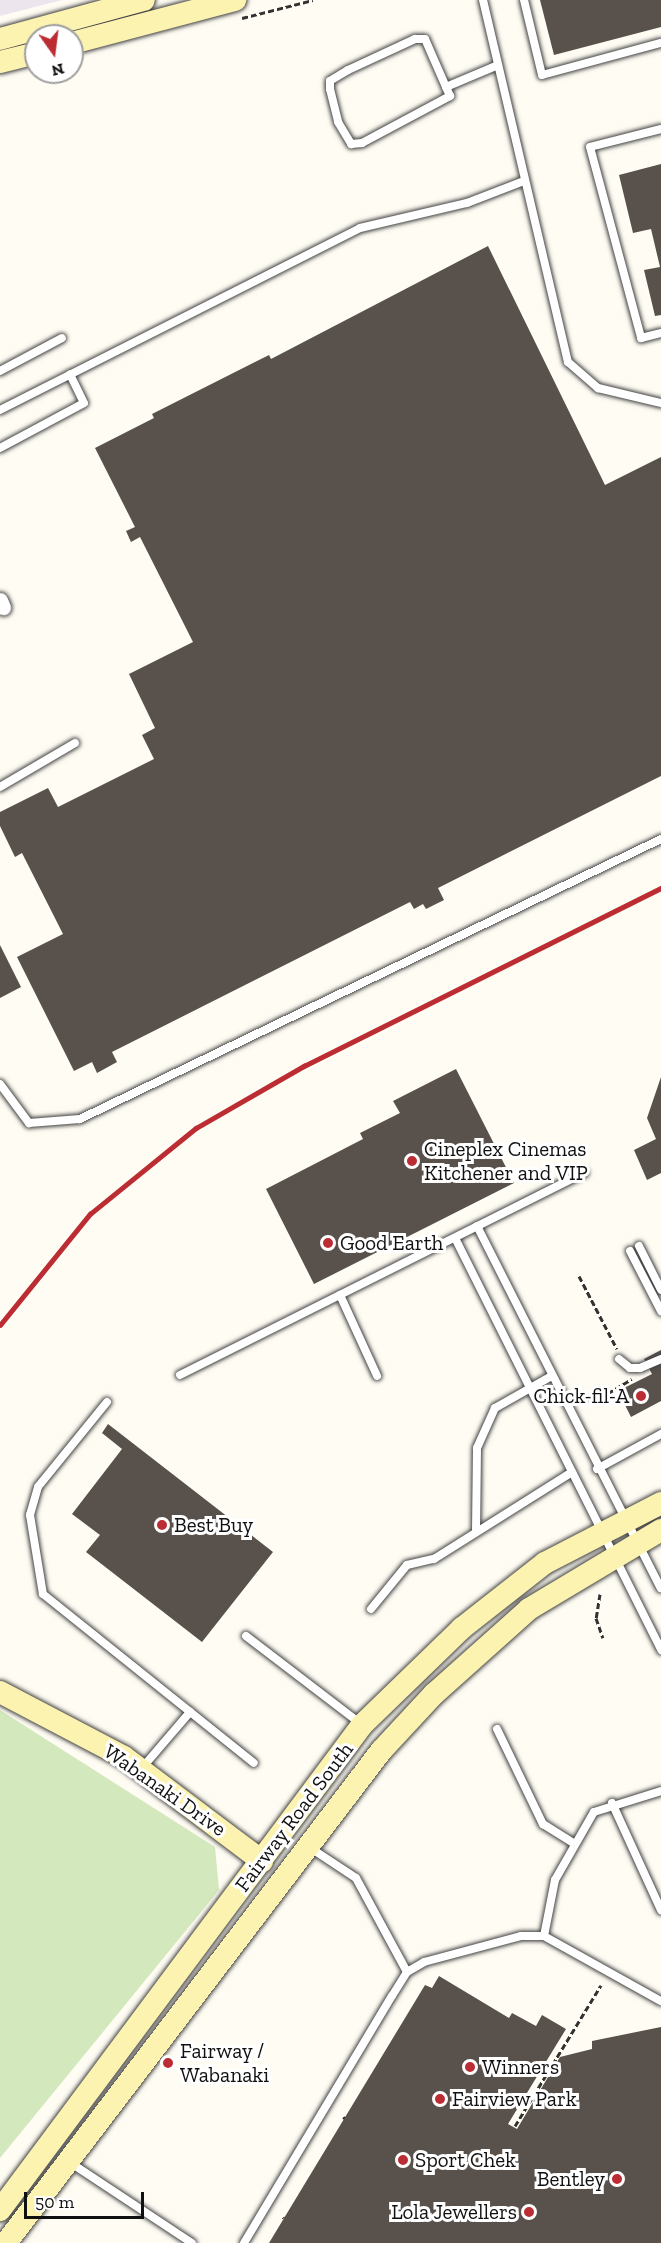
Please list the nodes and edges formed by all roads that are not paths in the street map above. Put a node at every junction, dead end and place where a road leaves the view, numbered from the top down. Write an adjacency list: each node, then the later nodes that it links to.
1 (144, 0): 5 (main road)
2 (235, 0): 6 (main road)
3 (483, 0): 10 (lane)
4 (524, 0): 7 (lane)
5 (0, 39)
6 (84, 40)
7 (661, 43)
8 (24, 56): 9 (main road)
9 (0, 62)
10 (498, 65): 11 (lane); 13 (lane)
11 (446, 87): 11 (lane)
12 (661, 129): 14 (lane)
13 (524, 181): 17 (lane); 18 (lane)
14 (661, 333)
15 (62, 338): 16 (lane)
16 (0, 371)
17 (70, 374): 19 (lane); 20 (lane)
18 (661, 403)
19 (0, 410)
20 (0, 448)
21 (75, 743): 22 (lane)
22 (0, 787)
23 (661, 839): 24 (lane)
24 (0, 1084)
25 (584, 1173): 26 (lane)
26 (477, 1226): 27 (lane); 37 (lane)
27 (455, 1238): 31 (lane); 38 (lane)
28 (639, 1246): 30 (lane)
29 (630, 1251): 32 (lane)
30 (661, 1290)
31 (340, 1295): 35 (lane); 36 (lane)
32 (661, 1311)
33 (661, 1359): 34 (lane)
34 (622, 1360)
35 (180, 1375)
36 (377, 1376)
37 (550, 1377): 38 (lane); 41 (lane)
38 (530, 1388): 42 (lane); 46 (lane)
39 (107, 1402): 55 (lane)
40 (661, 1434): 41 (lane)
41 (597, 1469): 44 (lane)
42 (572, 1472): 46 (lane); 47 (lane)
43 (661, 1503): 44 (main road, Fairway Road South)
44 (626, 1520): 47 (main road, Fairway Road South); 48 (lane)
45 (661, 1530): 48 (main road, Fairway Road South)
46 (476, 1532): 51 (lane)
47 (601, 1532): 49 (lane); 56 (main road, Fairway Road South)
48 (638, 1543): 49 (main road, Fairway Road South); 50 (lane)
49 (612, 1557): 53 (lane); 63 (main road, Fairway Road South)
50 (661, 1588)
51 (370, 1609)
52 (246, 1636): 56 (lane)
53 (661, 1650)
54 (0, 1692): 59 (main road, Wabanaki Drive)
55 (190, 1712): 58 (lane); 59 (lane)
56 (362, 1725): 64 (main road, Fairway Road South)
57 (497, 1729): 62 (lane)
58 (254, 1763)
59 (141, 1769): 64 (main road, Wabanaki Drive)
60 (661, 1791): 61 (lane)
61 (612, 1803): 62 (lane); 65 (lane)
62 (574, 1843): 66 (lane)
63 (308, 1846): 67 (lane); 69 (main road, Fairway Road South)
64 (262, 1861): 70 (main road, Fairway Road South)
65 (661, 1910)
66 (544, 1936): 67 (lane); 68 (lane)
67 (407, 1972): 73 (lane)
68 (661, 2001)
69 (68, 2161): 71 (main road, Fairway Road South); 72 (lane)
70 (0, 2210)
71 (6, 2243)
72 (192, 2243)
73 (244, 2243)

